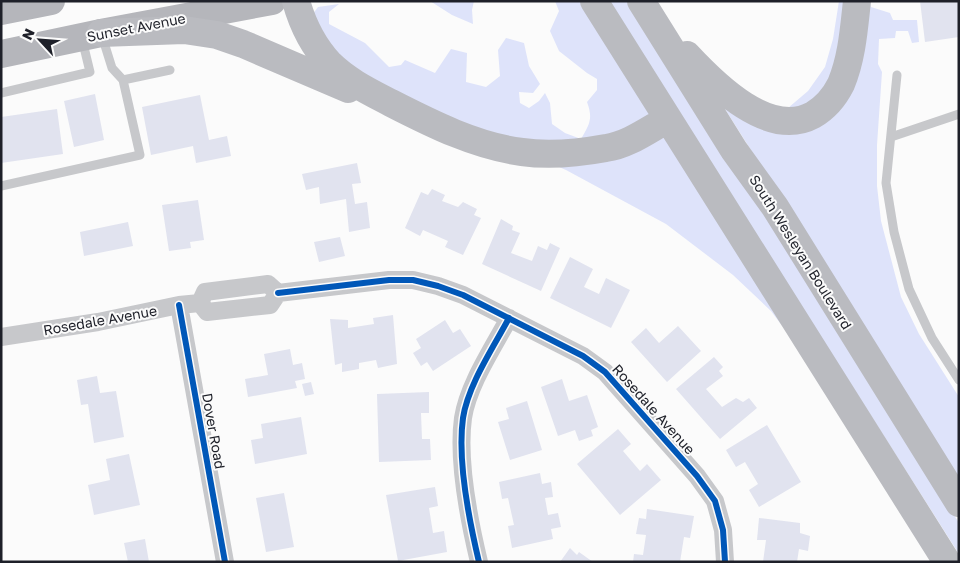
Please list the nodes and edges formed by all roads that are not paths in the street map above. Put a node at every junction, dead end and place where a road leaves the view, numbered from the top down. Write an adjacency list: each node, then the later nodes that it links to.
1 (51, 1): 7 (main road)
2 (272, 1): 8 (main road, Sunset Avenue)
3 (296, 1): 16 (highway)
4 (594, 1): 15 (highway)
5 (643, 1): 6 (highway); 23 (highway, South Wesleyan Boulevard)
6 (857, 1)
7 (1, 11)
8 (91, 35): 9 (main road, Sunset Avenue); 12 (lane); 13 (lane); 16 (highway)
9 (1, 54)
10 (170, 70): 12 (lane)
11 (897, 75): 17 (lane)
12 (123, 80): 18 (lane)
13 (1, 93)
14 (959, 114): 17 (lane)
15 (668, 119): 16 (highway); 27 (highway)
16 (429, 122)
17 (891, 137): 22 (lane)
18 (1, 186)
19 (179, 305): 20 (street, Rosedale Avenue); 21 (street, Rosedale Avenue); 24 (street, Dover Road)
20 (509, 318): 25 (street); 26 (street, Rosedale Avenue)
21 (1, 337)
22 (959, 380)
23 (959, 503)
24 (225, 562)
25 (479, 562)
26 (724, 562)
27 (947, 562)

